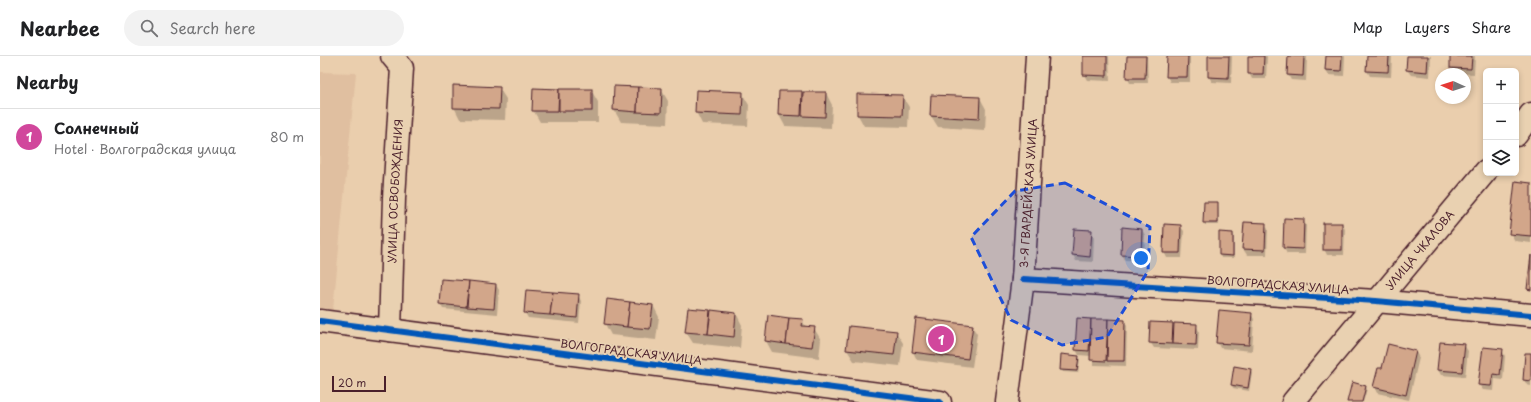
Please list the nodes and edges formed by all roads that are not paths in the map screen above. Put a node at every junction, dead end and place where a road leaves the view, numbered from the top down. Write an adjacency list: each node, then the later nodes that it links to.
1 (392, 56): 10 (street, УЛИЦА ОСВОБОЖДЕНИЯ)
2 (1037, 56): 6 (street, 3-Я ГВАРДЕЙСКАЯ УЛИЦА)
3 (1531, 114): 4 (street)
4 (1519, 131)
5 (1483, 175): 7 (street, УЛИЦА ЧКАЛОВА)
6 (1023, 279): 7 (street, ВОЛГОГРАДСКАЯ УЛИЦА); 12 (street, 3-Я ГВАРДЕЙСКАЯ УЛИЦА)
7 (1376, 301): 8 (street, ВОЛГОГРАДСКАЯ УЛИЦА); 13 (street, УЛИЦА ЧКАЛОВА)
8 (1531, 315)
9 (320, 320): 10 (street, ВОЛГОГРАДСКАЯ УЛИЦА)
10 (390, 330): 11 (street, ВОЛГОГРАДСКАЯ УЛИЦА)
11 (940, 402)
12 (1007, 402)
13 (1293, 402)

